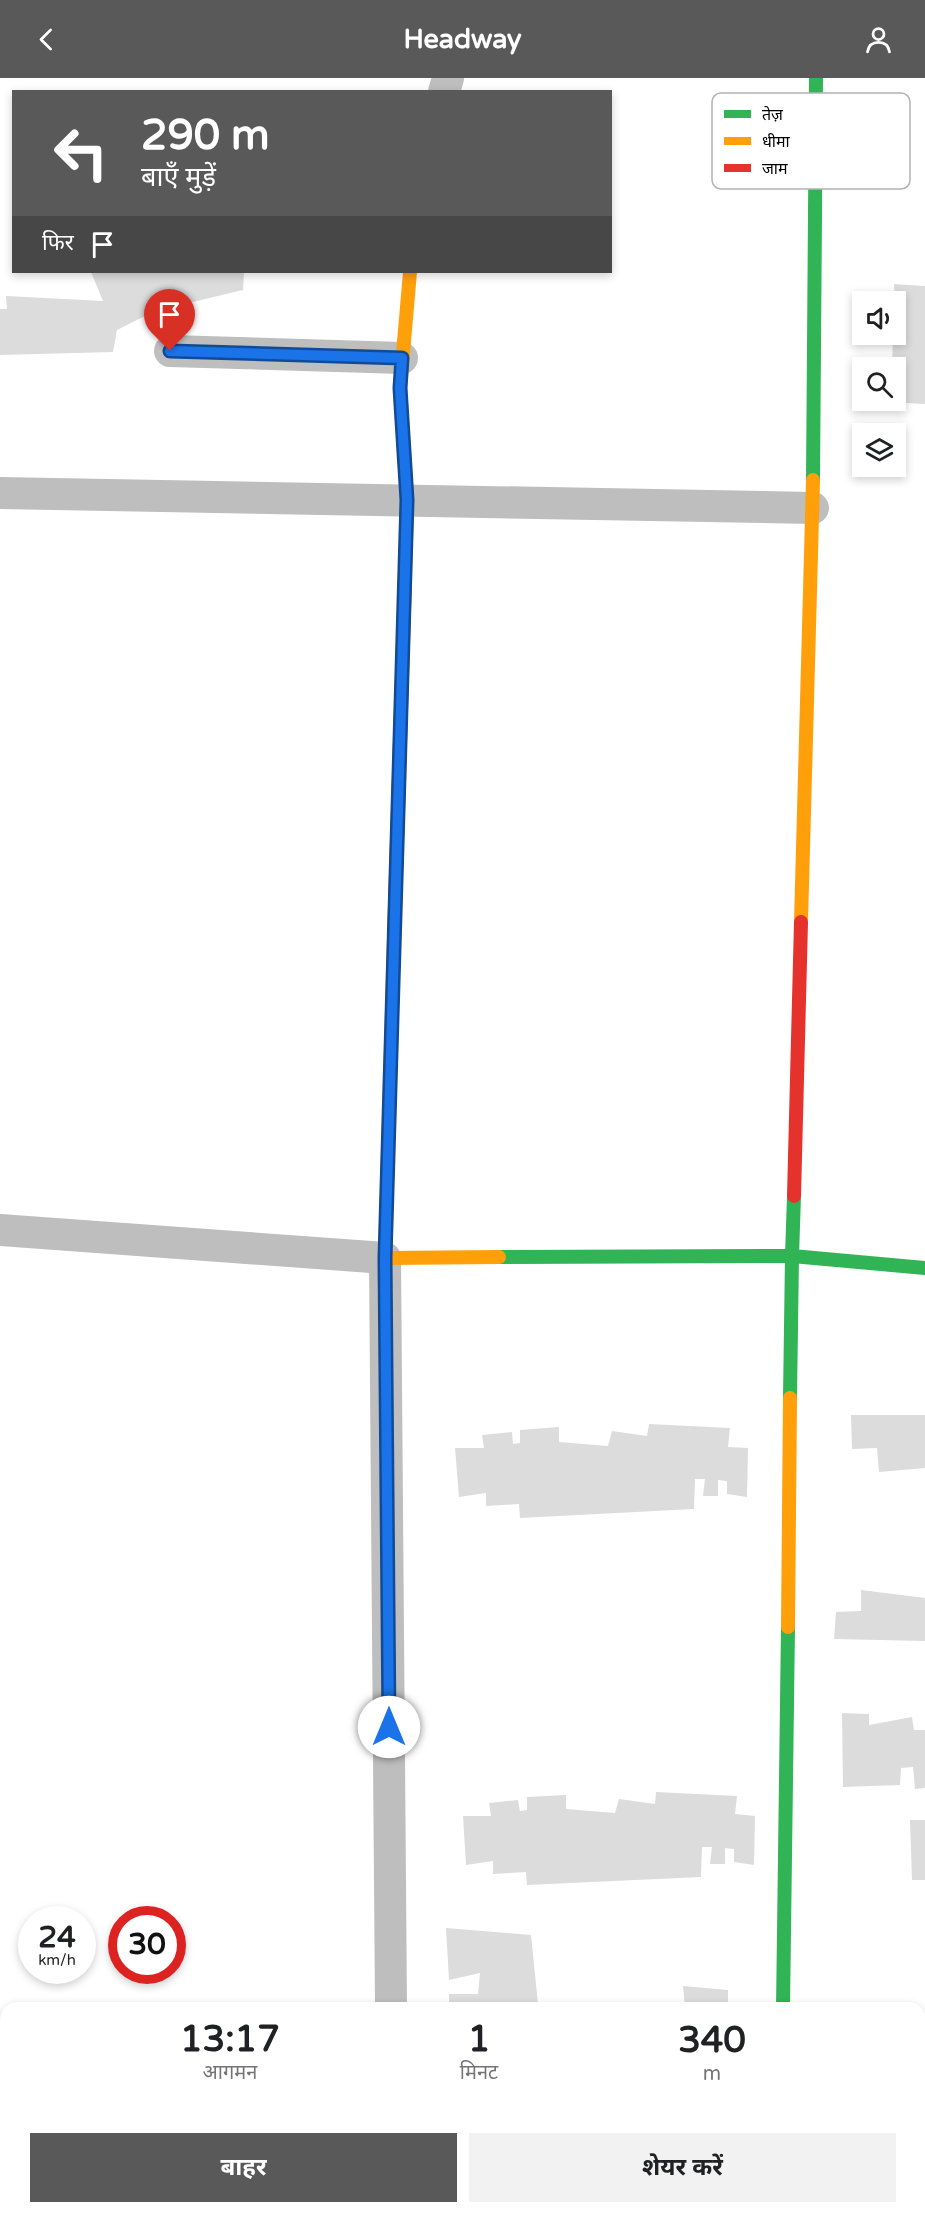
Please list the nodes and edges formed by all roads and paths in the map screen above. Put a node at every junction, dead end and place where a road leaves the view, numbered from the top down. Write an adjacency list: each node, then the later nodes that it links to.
1 (816, 78): 2 (street)
2 (816, 93)
3 (815, 189): 9 (street)
4 (410, 273): 6 (street)
5 (170, 351): 6 (street)
6 (402, 358): 8 (street)
7 (0, 493): 8 (street)
8 (407, 500): 9 (street); 12 (street)
9 (813, 508): 11 (street)
10 (0, 1230): 12 (street)
11 (792, 1256): 12 (street); 13 (street); 15 (street)
12 (385, 1258): 14 (street)
13 (925, 1268)
14 (391, 2002)
15 (783, 2002)

